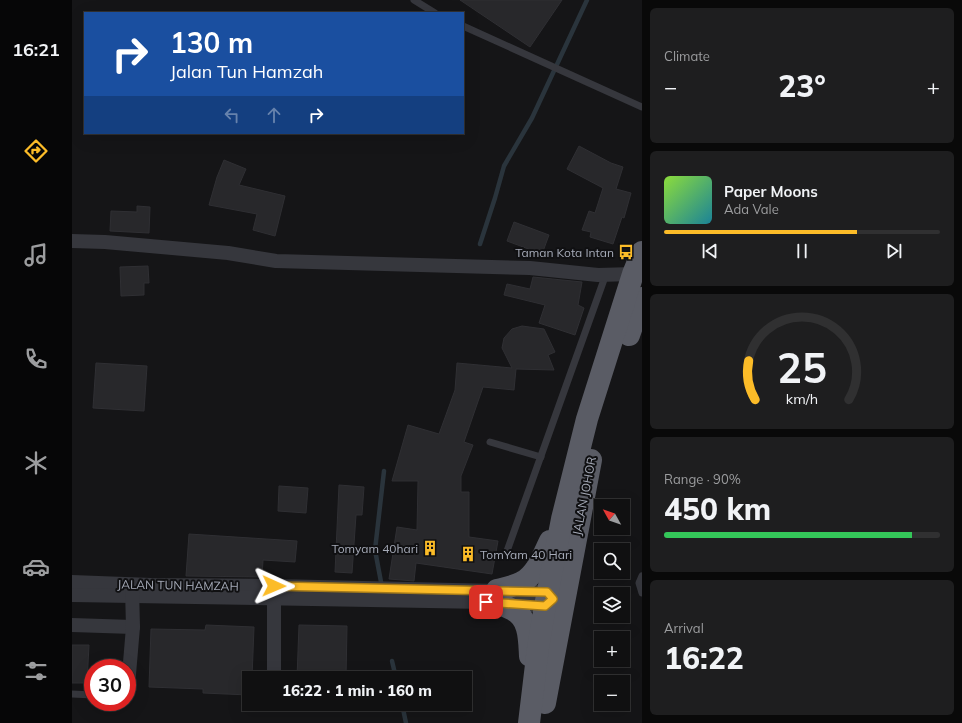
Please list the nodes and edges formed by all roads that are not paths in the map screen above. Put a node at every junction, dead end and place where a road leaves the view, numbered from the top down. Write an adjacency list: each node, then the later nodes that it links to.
1 (414, 0): 2 (lane)
2 (433, 12)
3 (464, 26): 4 (lane)
4 (642, 107)
5 (72, 240): 7 (street)
6 (642, 252): 8 (highway, JALAN JOHOR)
7 (606, 274): 8 (street); 11 (lane)
8 (634, 274): 12 (highway, JALAN JOHOR)
9 (642, 298): 14 (highway, JALAN JOHOR)
10 (490, 442): 11 (lane)
11 (541, 457): 13 (lane)
12 (562, 519): 21 (highway); 22 (highway, JALAN JOHOR)
13 (507, 550)
14 (573, 556): 22 (highway); 25 (highway, JALAN JOHOR)
15 (642, 576): 18 (lane)
16 (72, 582): 17 (street, JALAN TUN HAMZAH)
17 (132, 591): 19 (street, JALAN TUN HAMZAH); 20 (street, JALAN TUN HAMZAH); 24 (street)
18 (642, 592)
19 (274, 593): 21 (street, JALAN TUN HAMZAH); 27 (street)
20 (72, 595)
21 (496, 596): 22 (street, JALAN TUN HAMZAH); 28 (highway)
22 (548, 599): 25 (highway); 28 (highway, JALAN JOHOR)
23 (72, 625): 24 (street)
24 (133, 627): 26 (street)
25 (555, 652): 32 (highway, JALAN JOHOR)
26 (130, 659)
27 (274, 671)
28 (533, 687): 31 (highway, JALAN JOHOR)
29 (72, 694): 30 (lane)
30 (84, 694)
31 (529, 723)
32 (543, 723)

